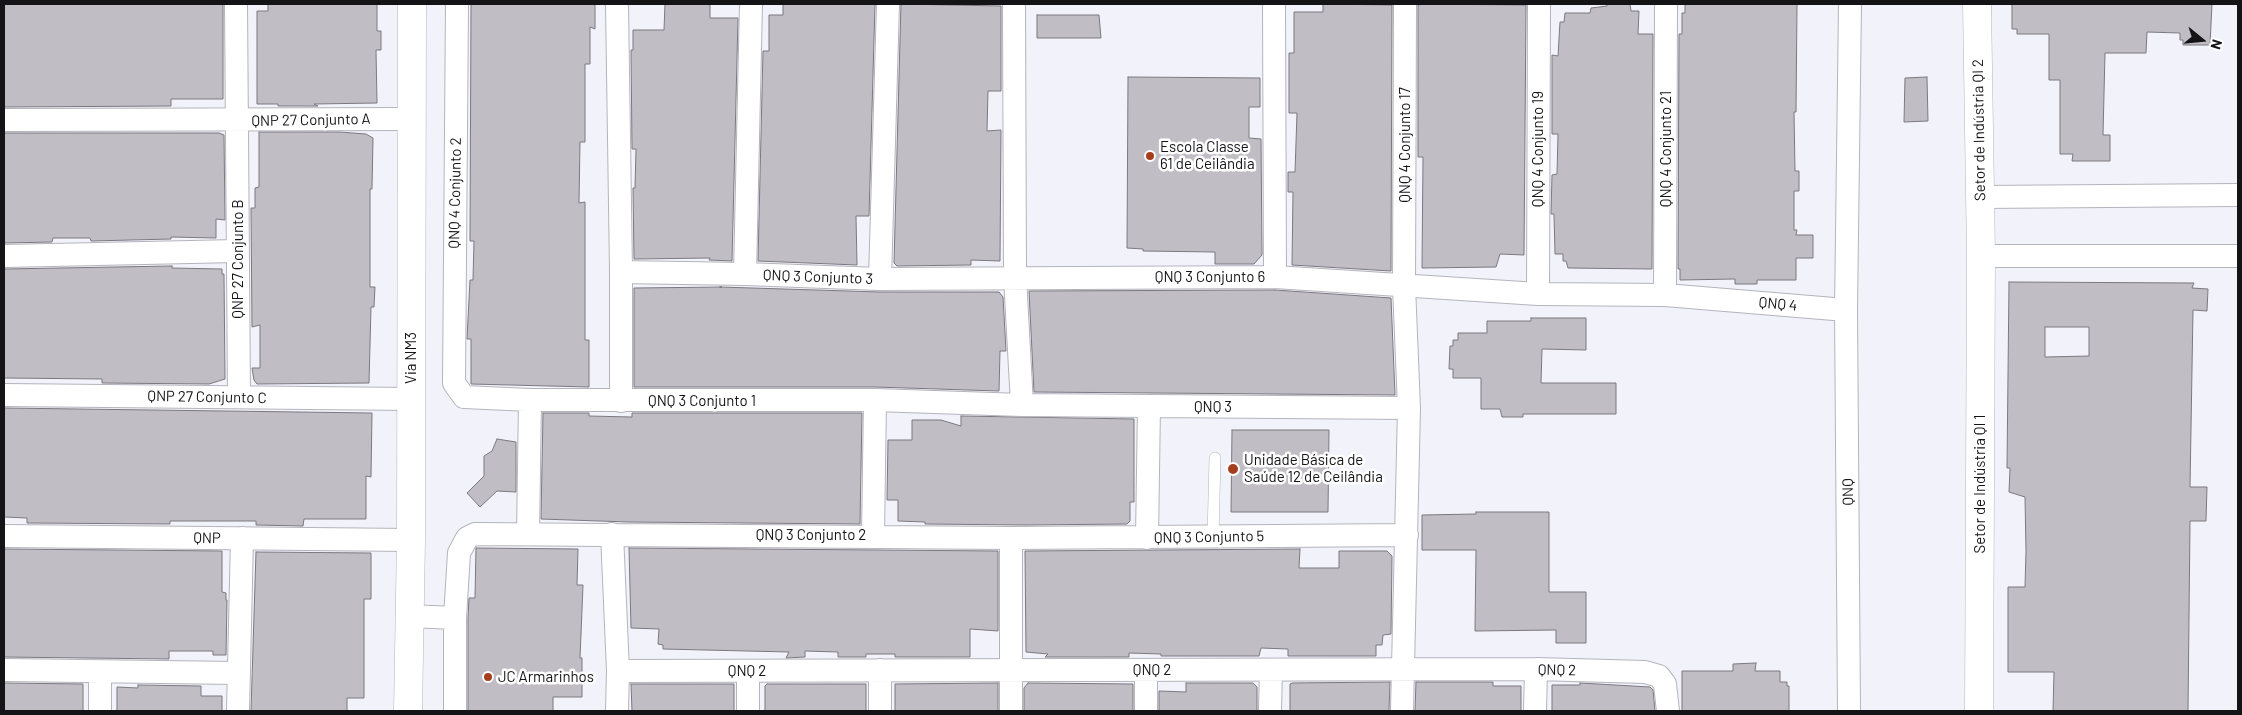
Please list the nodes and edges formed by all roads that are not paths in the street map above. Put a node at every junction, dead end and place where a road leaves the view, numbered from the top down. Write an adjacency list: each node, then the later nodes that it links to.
1 (236, 4): 16 (street, QNP 27 Conjunto A)
2 (412, 4): 14 (main road, Via NM3)
3 (457, 4): 35 (street, QNQ 4 Conjunto 2)
4 (617, 4): 23 (street)
5 (751, 4): 24 (street)
6 (888, 4): 27 (street)
7 (1014, 4): 25 (street)
8 (1274, 4): 26 (street)
9 (1405, 4): 28 (street, QNQ 4 Conjunto 17)
10 (1539, 4): 29 (street, QNQ 4 Conjunto 19)
11 (1666, 4): 30 (street, QNQ 4 Conjunto 21)
12 (1850, 4): 31 (street)
13 (1977, 4): 18 (main road, Setor de Indústria QI 2)
14 (412, 119): 16 (street, QNP 27 Conjunto A); 34 (main road, Via NM3)
15 (4, 120): 16 (street)
16 (237, 121): 19 (street, QNP 27 Conjunto B)
17 (2238, 195): 18 (street)
18 (1980, 197): 21 (main road, Setor de Indústria QI 2)
19 (237, 251): 20 (street); 33 (street, QNP 27 Conjunto B)
20 (4, 256)
21 (1981, 256): 22 (street); 79 (main road, Setor de Indústria QI 1)
22 (2238, 256)
23 (621, 272): 24 (street, QNQ 3 Conjunto 3); 37 (street)
24 (745, 274): 27 (street, QNQ 3 Conjunto 3)
25 (1015, 277): 26 (street, QNQ 3 Conjunto 6); 27 (street, QNQ 3 Conjunto 3); 38 (street)
26 (1275, 277): 28 (street, QNQ 3 Conjunto 6)
27 (880, 279)
28 (1404, 286): 29 (street, QNQ 4); 40 (street)
29 (1538, 294): 30 (street, QNQ 4)
30 (1665, 294): 31 (street, QNQ 4)
31 (1846, 310): 78 (street, QNQ)
32 (4, 394): 33 (street, QNP 27 Conjunto C)
33 (239, 398): 34 (street, QNP 27 Conjunto C)
34 (411, 399): 51 (main road, Via NM3)
35 (530, 400): 37 (street, QNQ 3 Conjunto 1); 42 (street)
36 (875, 400): 37 (street, QNQ 3 Conjunto 1); 38 (street, QNQ 3 Conjunto 1); 46 (street)
37 (621, 401)
38 (1022, 405): 39 (street, QNQ 3)
39 (1148, 406): 40 (street, QNQ 3); 50 (street)
40 (1409, 408): 44 (street)
41 (1215, 458): 47 (lane)
42 (528, 534): 43 (street); 53 (street)
43 (612, 534): 46 (street, QNQ 3 Conjunto 2); 61 (street)
44 (1407, 535): 47 (street, QNQ 3 Conjunto 5); 54 (street)
45 (4, 536): 48 (street, QNP)
46 (874, 536): 49 (street, QNQ 3 Conjunto 2)
47 (1213, 537): 50 (street, QNQ 3 Conjunto 5)
48 (242, 538): 51 (street, QNP); 64 (street)
49 (1011, 538): 50 (street, QNQ 3 Conjunto 5); 58 (street)
50 (1147, 538)
51 (411, 540): 52 (main road, Via NM3)
52 (410, 616): 53 (street); 68 (main road, Via NM3)
53 (455, 618): 69 (street)
54 (1402, 669): 55 (street, QNQ 2); 60 (street, QNQ 2); 76 (street)
55 (1536, 669): 65 (street, QNQ 2); 77 (street)
56 (4, 670): 63 (street)
57 (880, 670): 58 (street, QNQ 2); 62 (street, QNQ 2); 72 (street)
58 (1011, 670): 59 (street, QNQ 2); 73 (street)
59 (1146, 670): 60 (street, QNQ 2); 74 (street)
60 (1271, 670): 75 (street)
61 (618, 671): 62 (street, QNQ 2); 70 (street)
62 (748, 671): 71 (street)
63 (100, 672): 64 (street); 66 (street)
64 (238, 673): 67 (street)
65 (1668, 706)
66 (100, 711)
67 (238, 711)
68 (408, 711)
69 (455, 711)
70 (617, 711)
71 (748, 711)
72 (880, 711)
73 (1011, 711)
74 (1146, 711)
75 (1270, 711)
76 (1402, 711)
77 (1535, 711)
78 (1849, 711)
79 (1979, 711)

